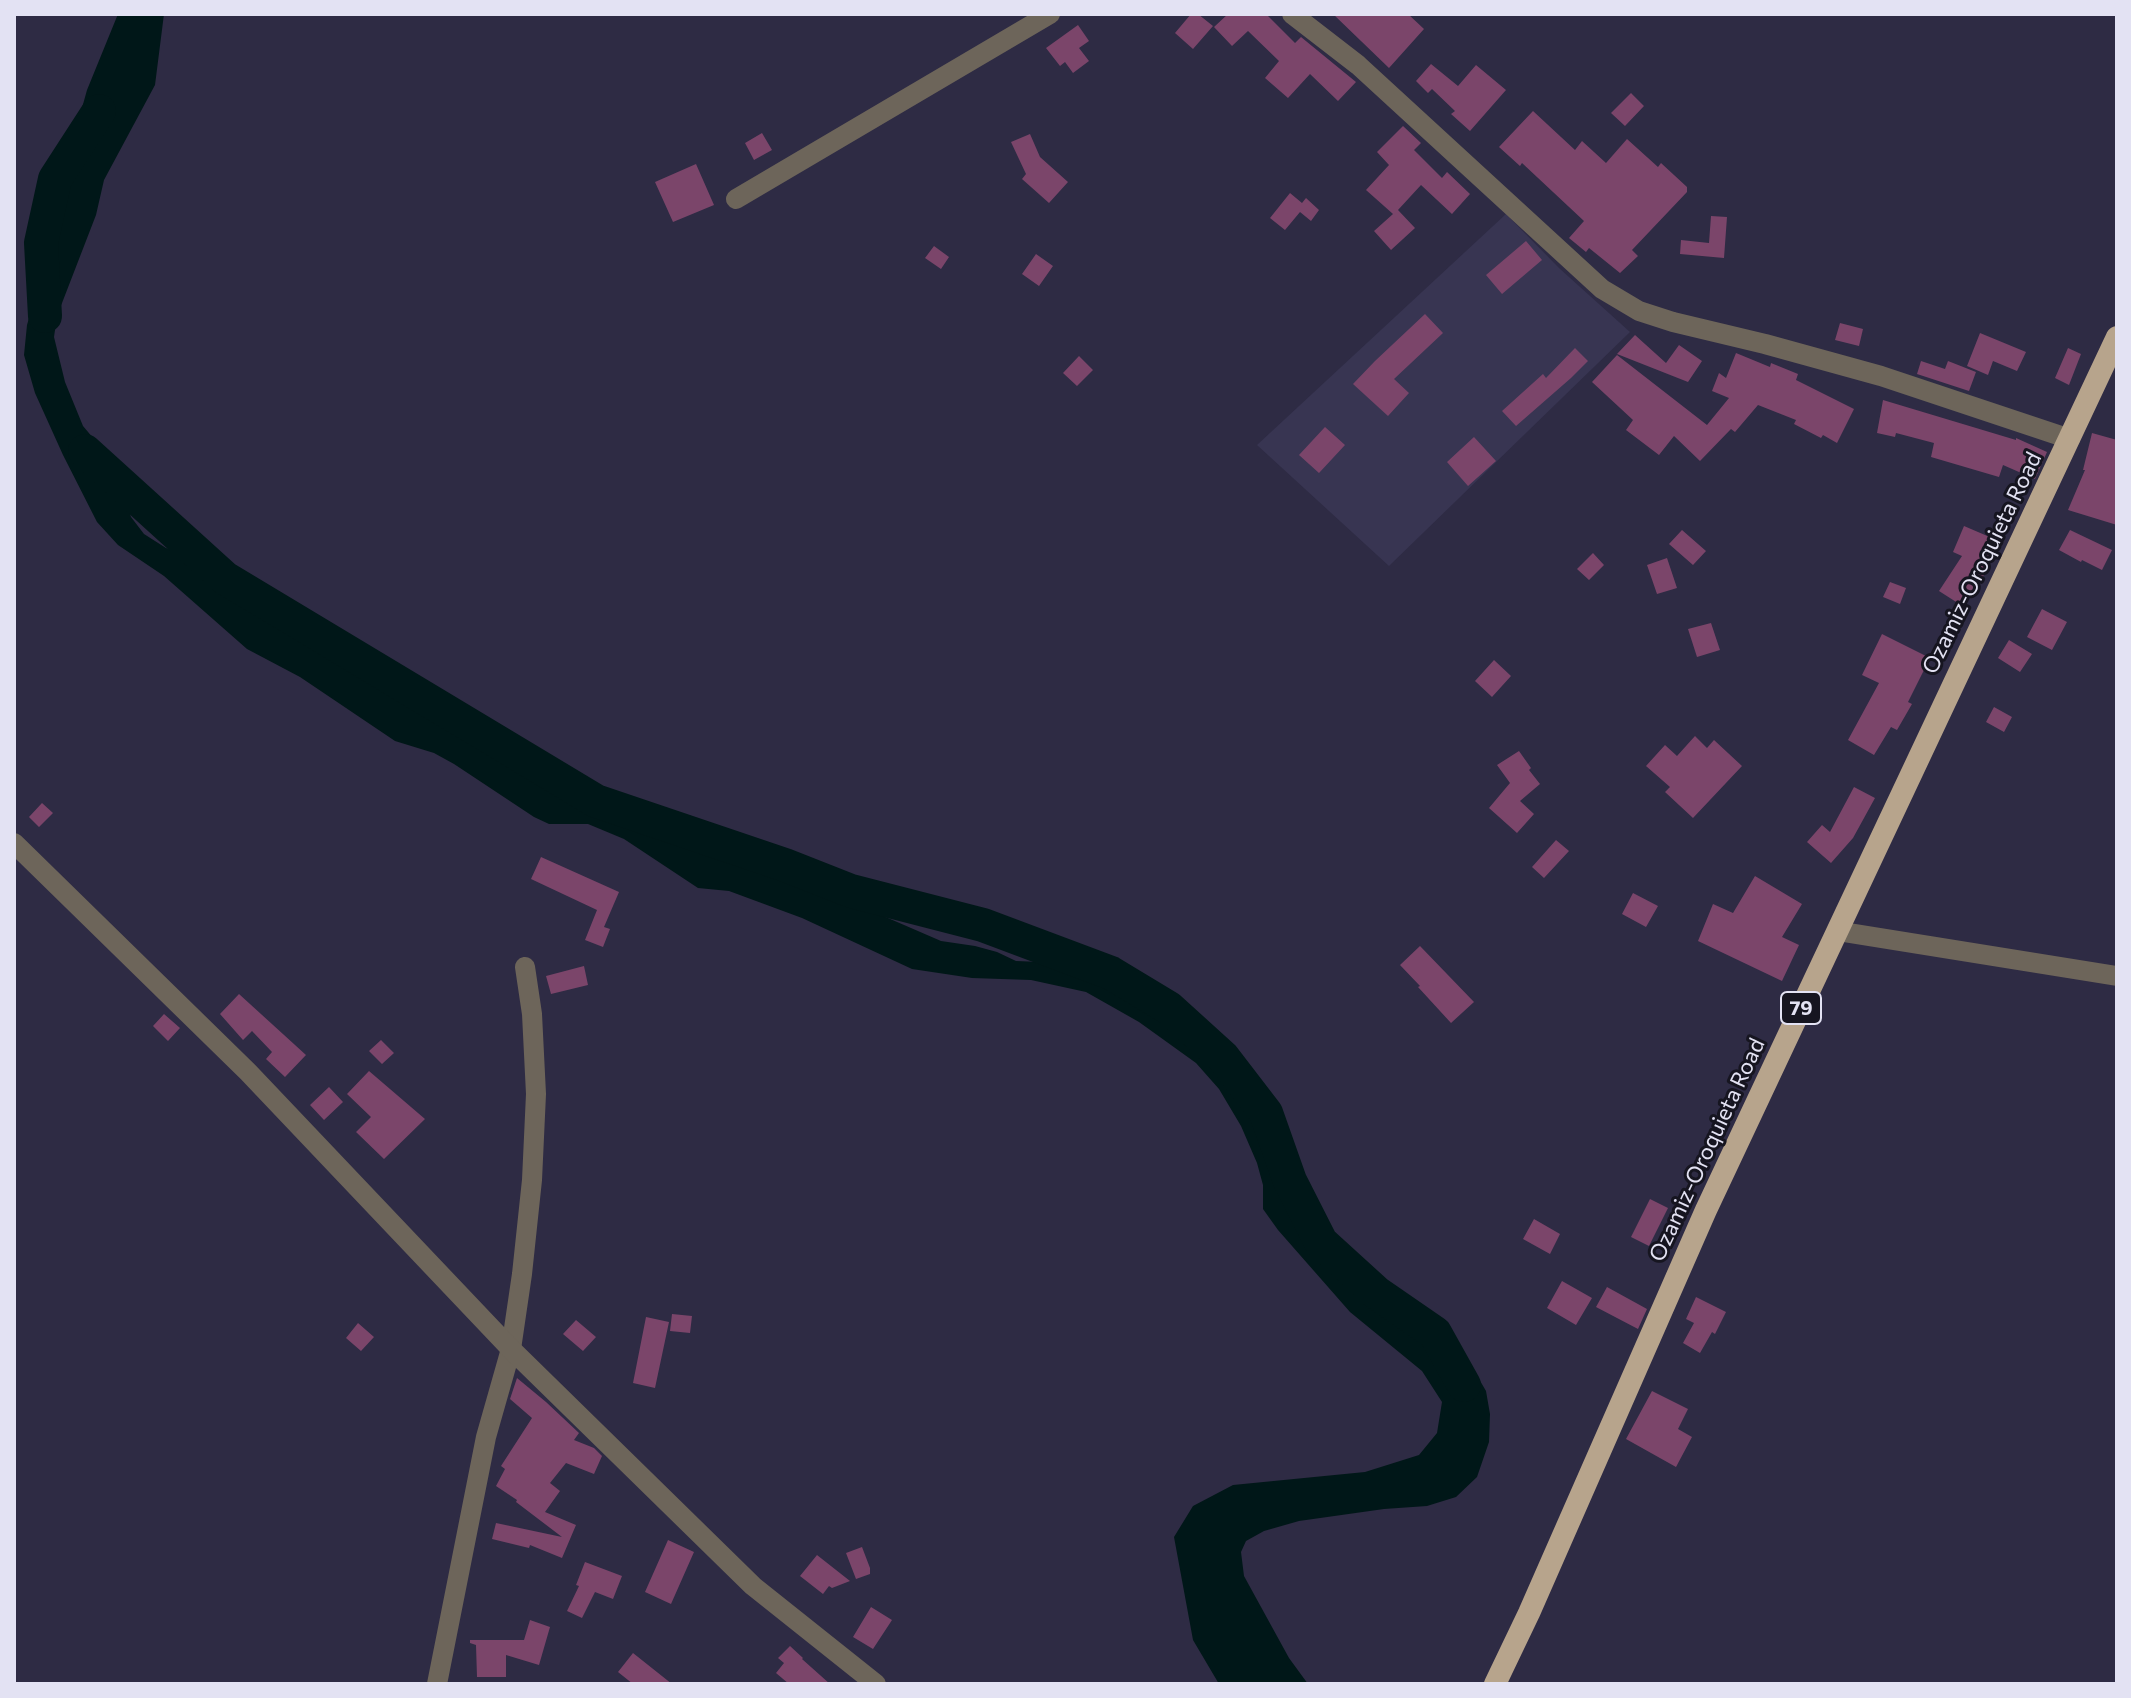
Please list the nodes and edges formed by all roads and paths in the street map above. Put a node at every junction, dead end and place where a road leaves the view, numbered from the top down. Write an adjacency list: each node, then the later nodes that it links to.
1 (1050, 14): 3 (street)
2 (1292, 14): 5 (street)
3 (736, 199)
4 (2117, 337): 5 (highway, Ozamiz-Oroquieta Road / 79)
5 (2070, 439): 7 (highway, Ozamiz-Oroquieta Road / 79)
6 (14, 843): 10 (street)
7 (1837, 931): 9 (street); 13 (highway, Ozamiz-Oroquieta Road / 79)
8 (525, 967): 10 (street)
9 (2117, 976)
10 (511, 1349): 11 (street); 12 (street)
11 (437, 1684)
12 (876, 1684)
13 (1495, 1684)

